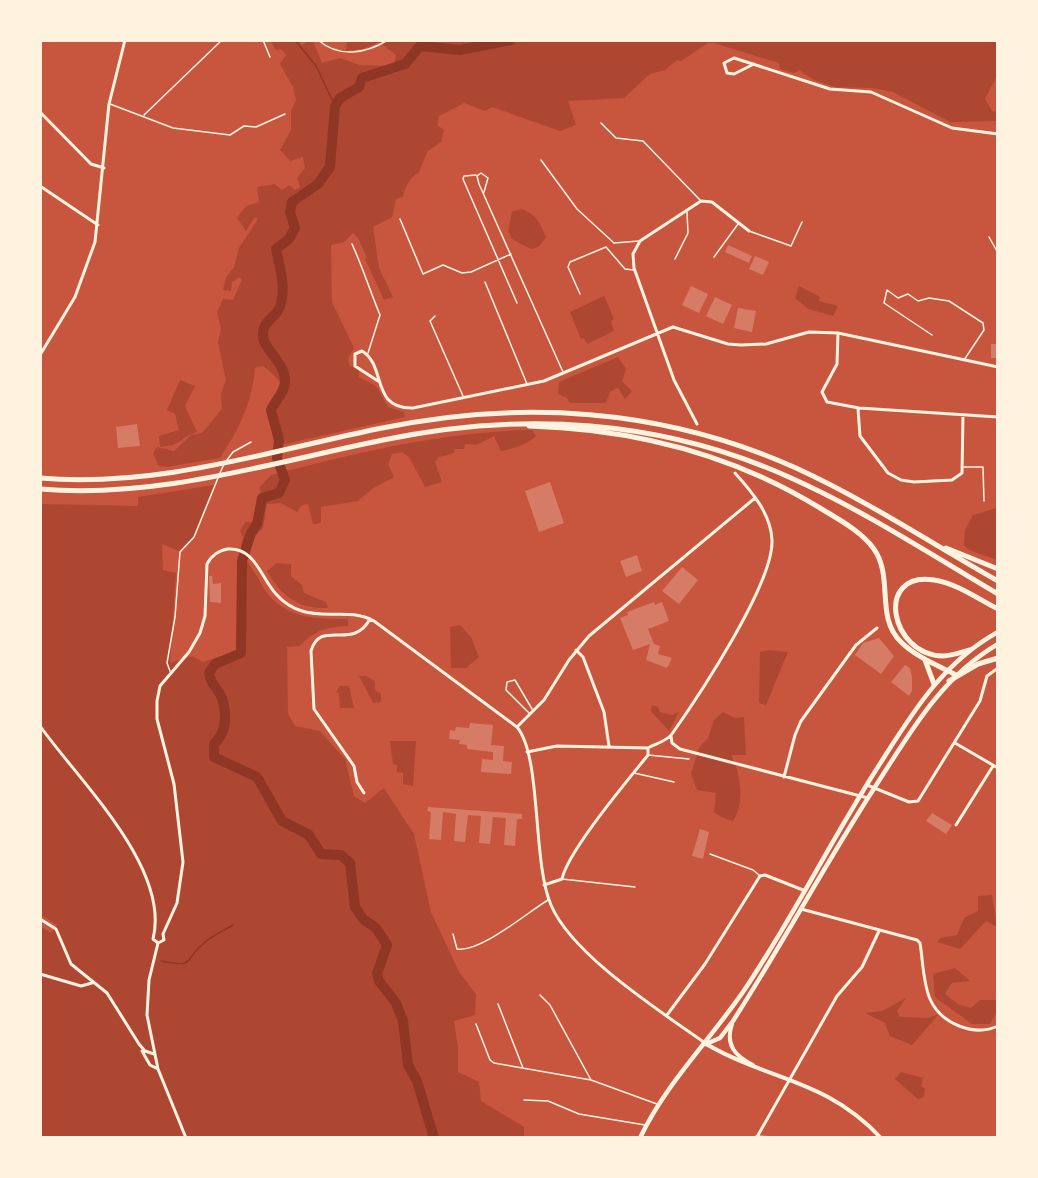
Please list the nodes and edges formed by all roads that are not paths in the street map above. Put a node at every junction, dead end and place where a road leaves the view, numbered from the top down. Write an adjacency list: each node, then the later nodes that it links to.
1 (124, 40): 6 (street)
2 (222, 40): 9 (lane)
3 (263, 40): 4 (lane)
4 (270, 57)
5 (754, 64): 5 (street); 11 (street)
6 (110, 104): 9 (lane); 13 (street)
7 (40, 112): 13 (street)
8 (285, 114): 9 (lane)
9 (143, 116)
10 (601, 123): 17 (lane)
11 (998, 134)
12 (541, 160): 25 (lane)
13 (104, 168): 22 (street)
14 (477, 176): 16 (lane); 16 (lane); 31 (lane)
15 (40, 186): 22 (street)
16 (484, 192): 28 (lane)
17 (701, 201): 18 (street); 21 (street)
18 (687, 211): 25 (street); 30 (lane)
19 (400, 219): 31 (lane)
20 (802, 222): 23 (lane)
21 (738, 223): 23 (street); 29 (lane)
22 (98, 225): 41 (street)
23 (749, 231)
24 (988, 237): 27 (lane)
25 (640, 241): 32 (street)
26 (352, 244): 40 (lane)
27 (998, 253)
28 (511, 254): 31 (lane); 44 (lane)
29 (714, 257)
30 (675, 259)
31 (498, 260): 35 (lane)
32 (635, 270): 34 (lane); 37 (street)
33 (485, 282): 46 (lane)
34 (580, 294)
35 (518, 303)
36 (435, 316): 47 (lane)
37 (657, 333): 38 (street); 44 (street); 52 (street)
38 (838, 333): 42 (street); 48 (street)
39 (932, 334): 42 (lane)
40 (367, 354): 45 (street); 45 (street)
41 (40, 355)
42 (964, 361): 43 (street)
43 (998, 368)
44 (563, 373): 46 (street)
45 (378, 381): 47 (street)
46 (528, 385): 47 (street)
47 (464, 398)
48 (858, 408): 49 (street); 54 (street)
49 (963, 415): 50 (street); 54 (street)
50 (998, 417)
51 (548, 424): 57 (highway); 63 (highway); 71 (highway)
52 (697, 424)
53 (251, 442): 75 (lane)
54 (964, 467): 59 (lane)
55 (735, 473): 58 (street)
56 (40, 478): 60 (highway)
57 (40, 489)
58 (755, 498): 69 (street); 82 (street)
59 (984, 501)
60 (927, 540): 61 (highway); 62 (highway)
61 (998, 569)
62 (998, 581)
63 (998, 594)
64 (998, 609): 70 (highway)
65 (370, 619): 75 (street); 81 (street); 96 (street)
66 (877, 628): 92 (street)
67 (998, 632): 70 (main road)
68 (998, 644): 76 (main road)
69 (576, 650): 79 (street); 84 (street)
70 (970, 650): 74 (main road)
71 (924, 658): 74 (highway); 78 (highway)
72 (998, 658): 77 (highway)
73 (998, 668): 83 (street)
74 (946, 670): 76 (highway); 78 (main road)
75 (170, 672): 111 (street)
76 (956, 675): 77 (main road)
77 (949, 681): 95 (main road)
78 (934, 684): 94 (main road)
79 (531, 712): 79 (lane); 81 (street)
80 (40, 726): 110 (street)
81 (517, 727): 86 (street)
82 (671, 736): 85 (street); 92 (street)
83 (955, 743): 89 (street); 95 (street)
84 (609, 746): 85 (street); 86 (street)
85 (648, 748): 87 (street)
86 (526, 752): 103 (street)
87 (648, 755): 88 (lane); 91 (street)
88 (689, 759)
89 (993, 766): 90 (street); 99 (street)
90 (998, 768)
91 (633, 773): 93 (lane); 102 (street)
92 (784, 777): 97 (street)
93 (674, 782)
94 (867, 784): 95 (street); 97 (main road)
95 (875, 788): 98 (main road)
96 (364, 793)
97 (859, 795): 98 (street); 105 (main road)
98 (868, 798): 107 (main road)
99 (956, 825)
100 (710, 854): 101 (lane)
101 (760, 876): 105 (street); 118 (street)
102 (562, 879): 103 (street); 104 (lane)
103 (544, 885): 106 (street)
104 (635, 887)
105 (804, 890): 123 (main road)
106 (549, 899): 112 (lane); 118 (street)
107 (801, 909): 109 (street); 119 (main road)
108 (40, 919): 115 (street)
109 (879, 931): 121 (street); 134 (street)
110 (156, 933): 111 (street); 113 (street)
111 (163, 934): 113 (street)
112 (453, 934)
113 (158, 943): 124 (street)
114 (40, 974): 115 (street)
115 (92, 984): 122 (street)
116 (540, 995): 128 (lane)
117 (498, 1004): 125 (lane)
118 (667, 1015): 123 (street)
119 (733, 1021): 123 (main road); 127 (main road)
120 (477, 1024): 125 (lane)
121 (998, 1026)
122 (137, 1041): 124 (street); 126 (street)
123 (706, 1044): 127 (main road); 130 (main road)
124 (154, 1054): 126 (street)
125 (523, 1068): 128 (lane)
126 (158, 1070): 132 (street)
127 (762, 1070): 136 (main road)
128 (591, 1080): 130 (lane)
129 (524, 1101): 131 (lane)
130 (658, 1105): 131 (main road)
131 (646, 1125): 133 (main road)
132 (186, 1137)
133 (640, 1137)
134 (756, 1137): 135 (street)
135 (784, 1137)
136 (880, 1137)

